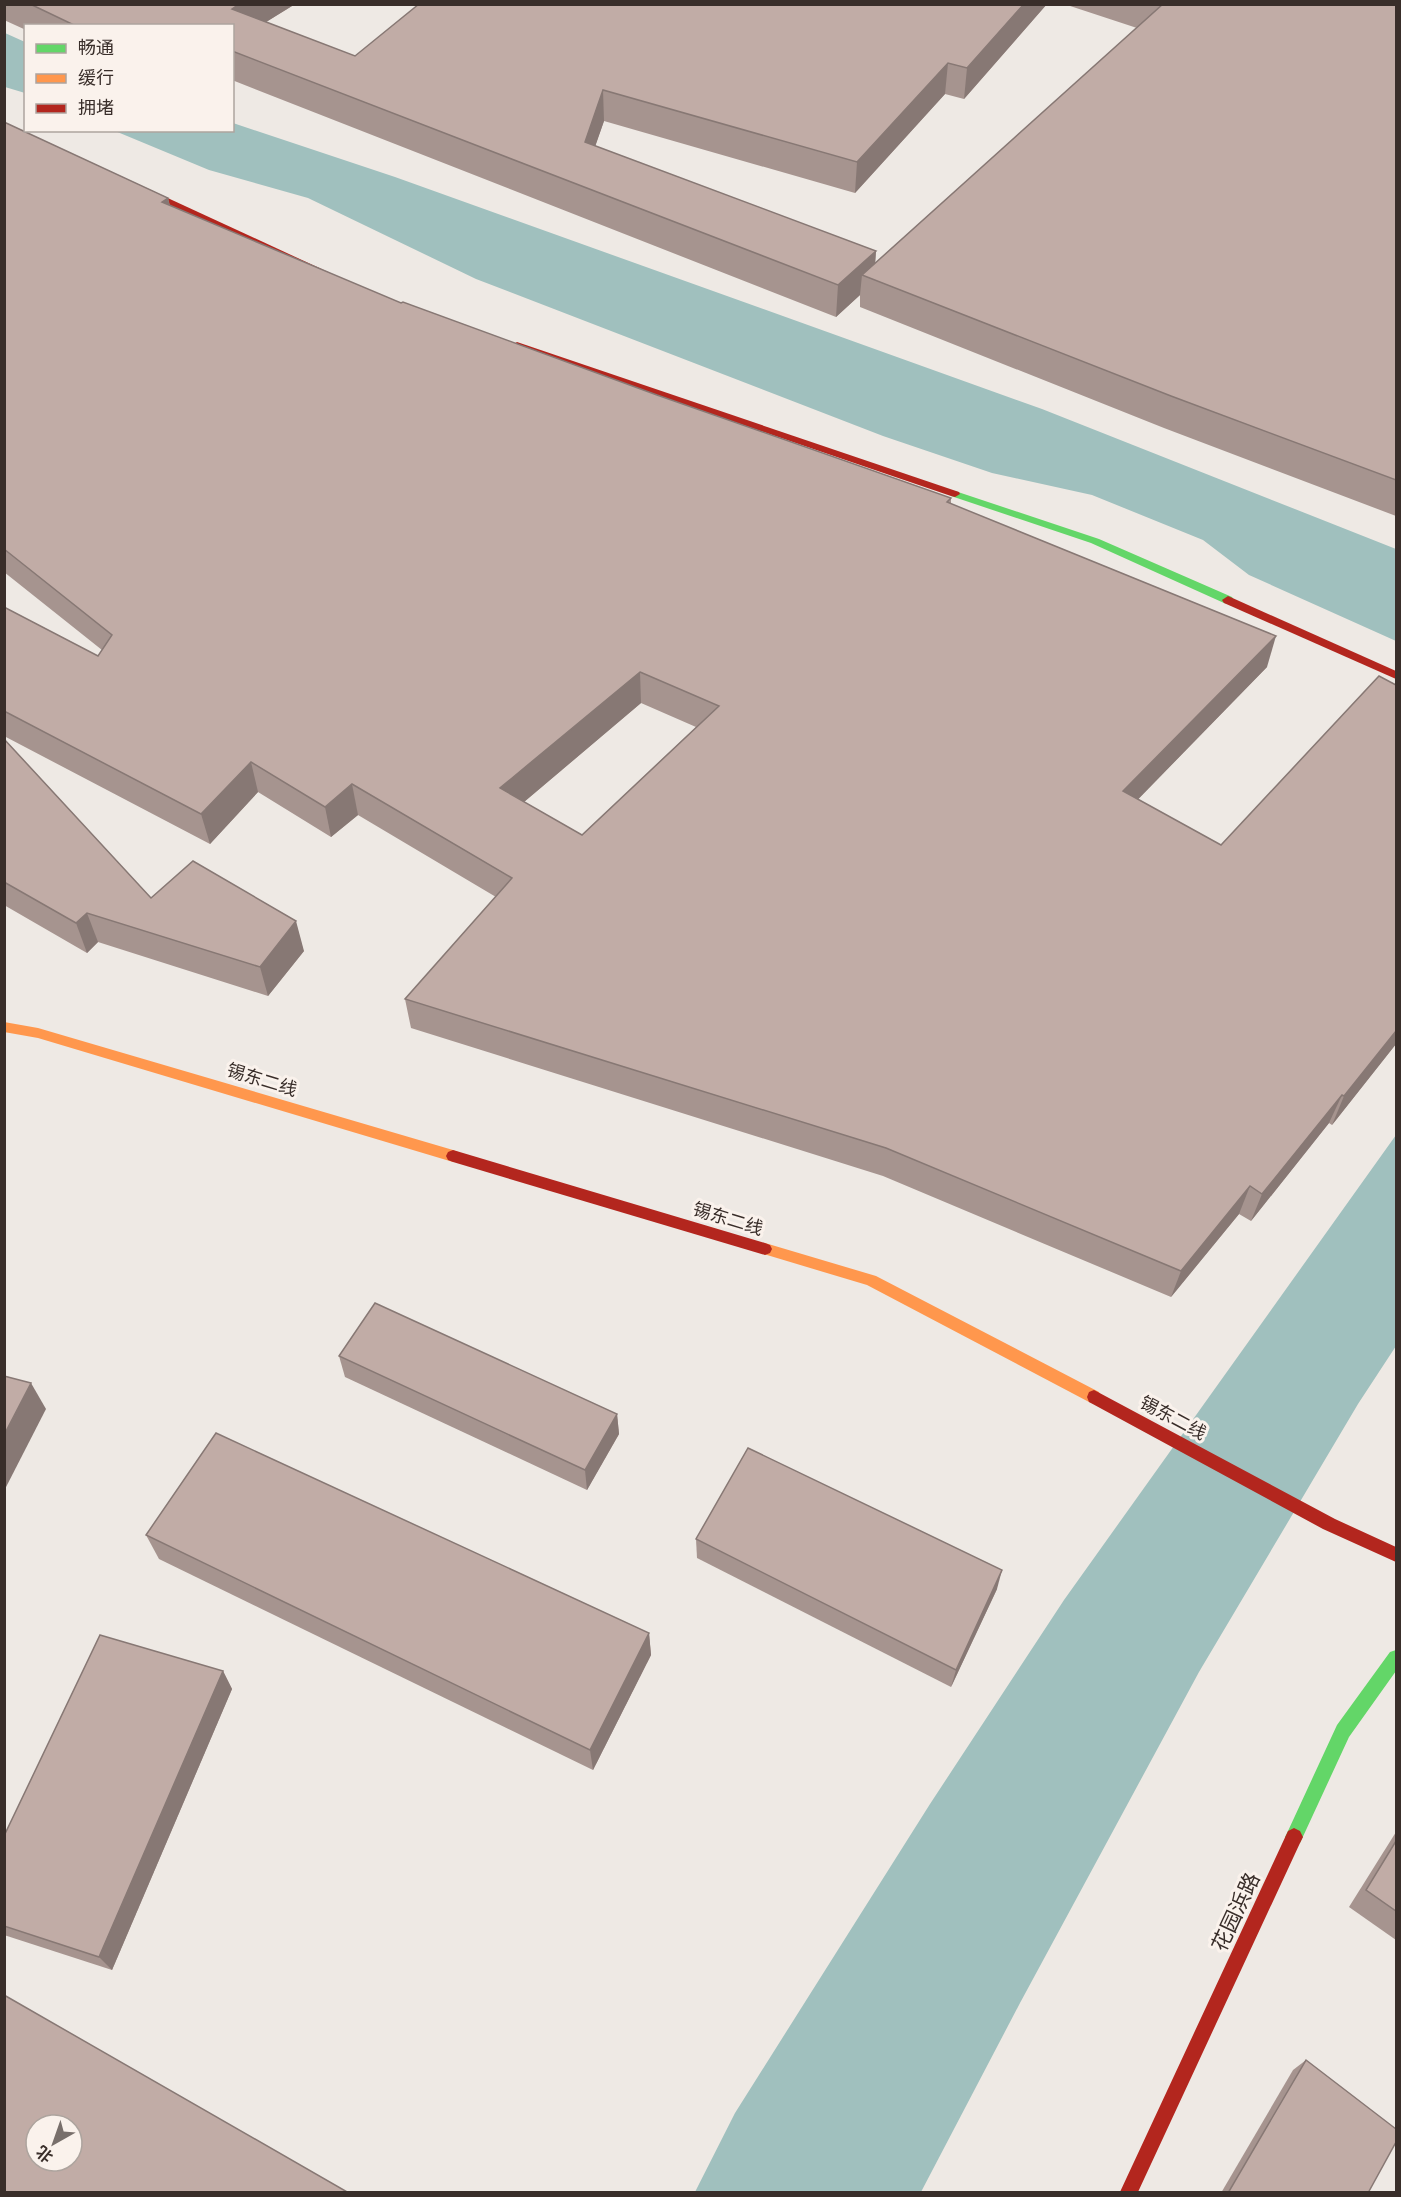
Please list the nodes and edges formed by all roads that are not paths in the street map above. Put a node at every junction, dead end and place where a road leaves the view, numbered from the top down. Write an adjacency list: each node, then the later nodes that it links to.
1 (122, 180): 2 (street)
2 (335, 277)
3 (499, 339): 4 (street)
4 (1396, 675)
5 (4, 1027): 6 (street, 锡东二线)
6 (1396, 1555)
7 (1396, 1658): 8 (street, 花园浜路)
8 (1129, 2193)

